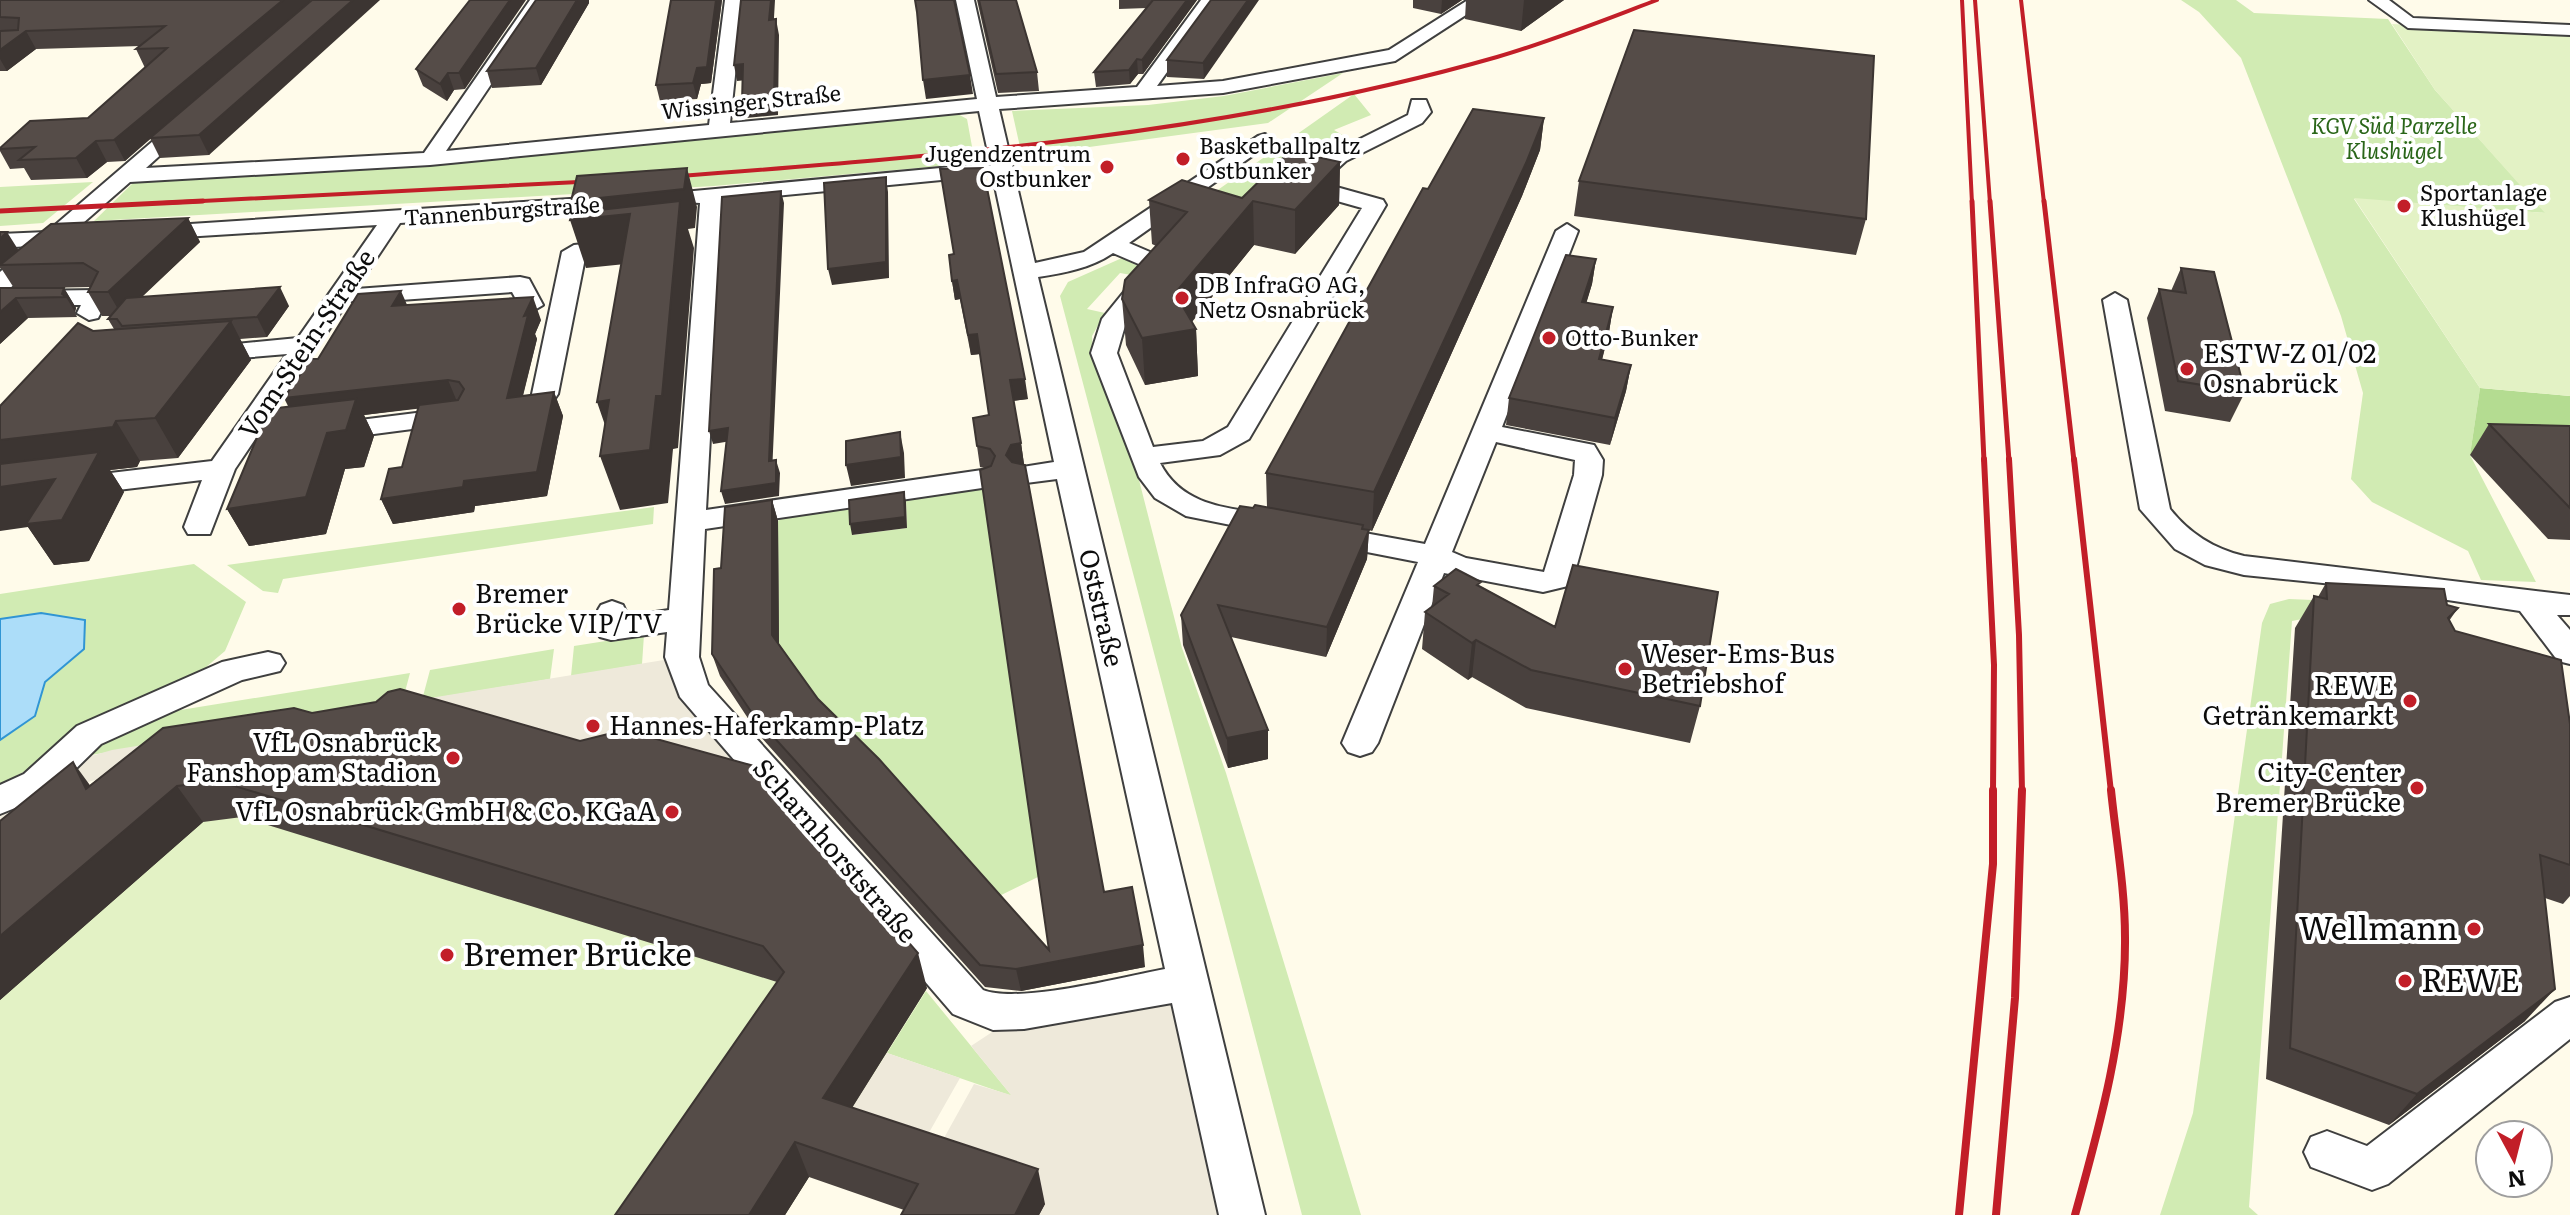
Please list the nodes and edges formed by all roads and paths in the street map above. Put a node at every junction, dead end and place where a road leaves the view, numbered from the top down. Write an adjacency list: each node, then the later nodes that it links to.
1 (539, 0): 14 (street)
2 (734, 0): 12 (street)
3 (965, 0): 10 (street, Oststraße)
4 (1210, 0): 8 (street)
5 (1480, 0): 8 (street, Wissinger Straße)
6 (2378, 0): 7 (street)
7 (2570, 30)
8 (1145, 95): 10 (street, Wissinger Straße)
9 (208, 103): 16 (street)
10 (987, 104): 12 (street, Wissinger Straße); 15 (street, Oststraße)
11 (1419, 104): 43 (street)
12 (719, 129): 14 (street, Wissinger Straße)
13 (1265, 140): 27 (street)
14 (430, 159): 16 (street, Wissinger Straße)
15 (1002, 168): 17 (street); 28 (street, Oststraße)
16 (125, 176): 24 (street)
17 (712, 196): 18 (street); 49 (street, Scharnhorststraße)
18 (666, 199)
19 (636, 201): 20 (street, Tannenburgstraße)
20 (392, 219): 22 (street, Tannenburgstraße); 30 (street, Vom-Stein-Straße)
21 (1567, 231): 39 (street)
22 (129, 234)
23 (98, 235): 24 (street)
24 (52, 238): 25 (street); 29 (street)
25 (0, 241)
26 (649, 244): 37 (street)
27 (1112, 244): 28 (street); 43 (street)
28 (1024, 272): 45 (street, Oststraße)
29 (0, 284)
30 (338, 297): 33 (street); 35 (street, Vom-Stein-Straße)
31 (0, 299): 34 (street)
32 (2115, 300): 52 (street)
33 (531, 305)
34 (89, 313)
35 (305, 345): 36 (street); 42 (street, Vom-Stein-Straße)
36 (184, 354)
37 (545, 394)
38 (458, 415): 40 (street)
39 (1485, 432): 51 (street); 51 (street)
40 (297, 435)
41 (269, 438): 42 (street)
42 (241, 440): 44 (street, Vom-Stein-Straße)
43 (1143, 457): 51 (street)
44 (221, 469): 48 (street); 50 (street, Vom-Stein-Straße)
45 (1069, 469): 46 (street); 60 (street, Oststraße)
46 (1026, 474)
47 (982, 479): 49 (street)
48 (0, 495)
49 (689, 522): 55 (street, Scharnhorststraße)
50 (199, 527)
51 (1435, 556): 58 (street)
52 (2531, 603): 53 (street); 56 (street)
53 (2570, 605)
54 (612, 612): 55 (street)
55 (683, 619): 60 (street, Scharnhorststraße)
56 (2570, 653)
57 (268, 663): 59 (street)
58 (1360, 743)
59 (0, 800)
60 (1187, 983): 63 (street, Oststraße)
61 (2570, 1015): 62 (street)
62 (2327, 1152)
63 (1242, 1215)

